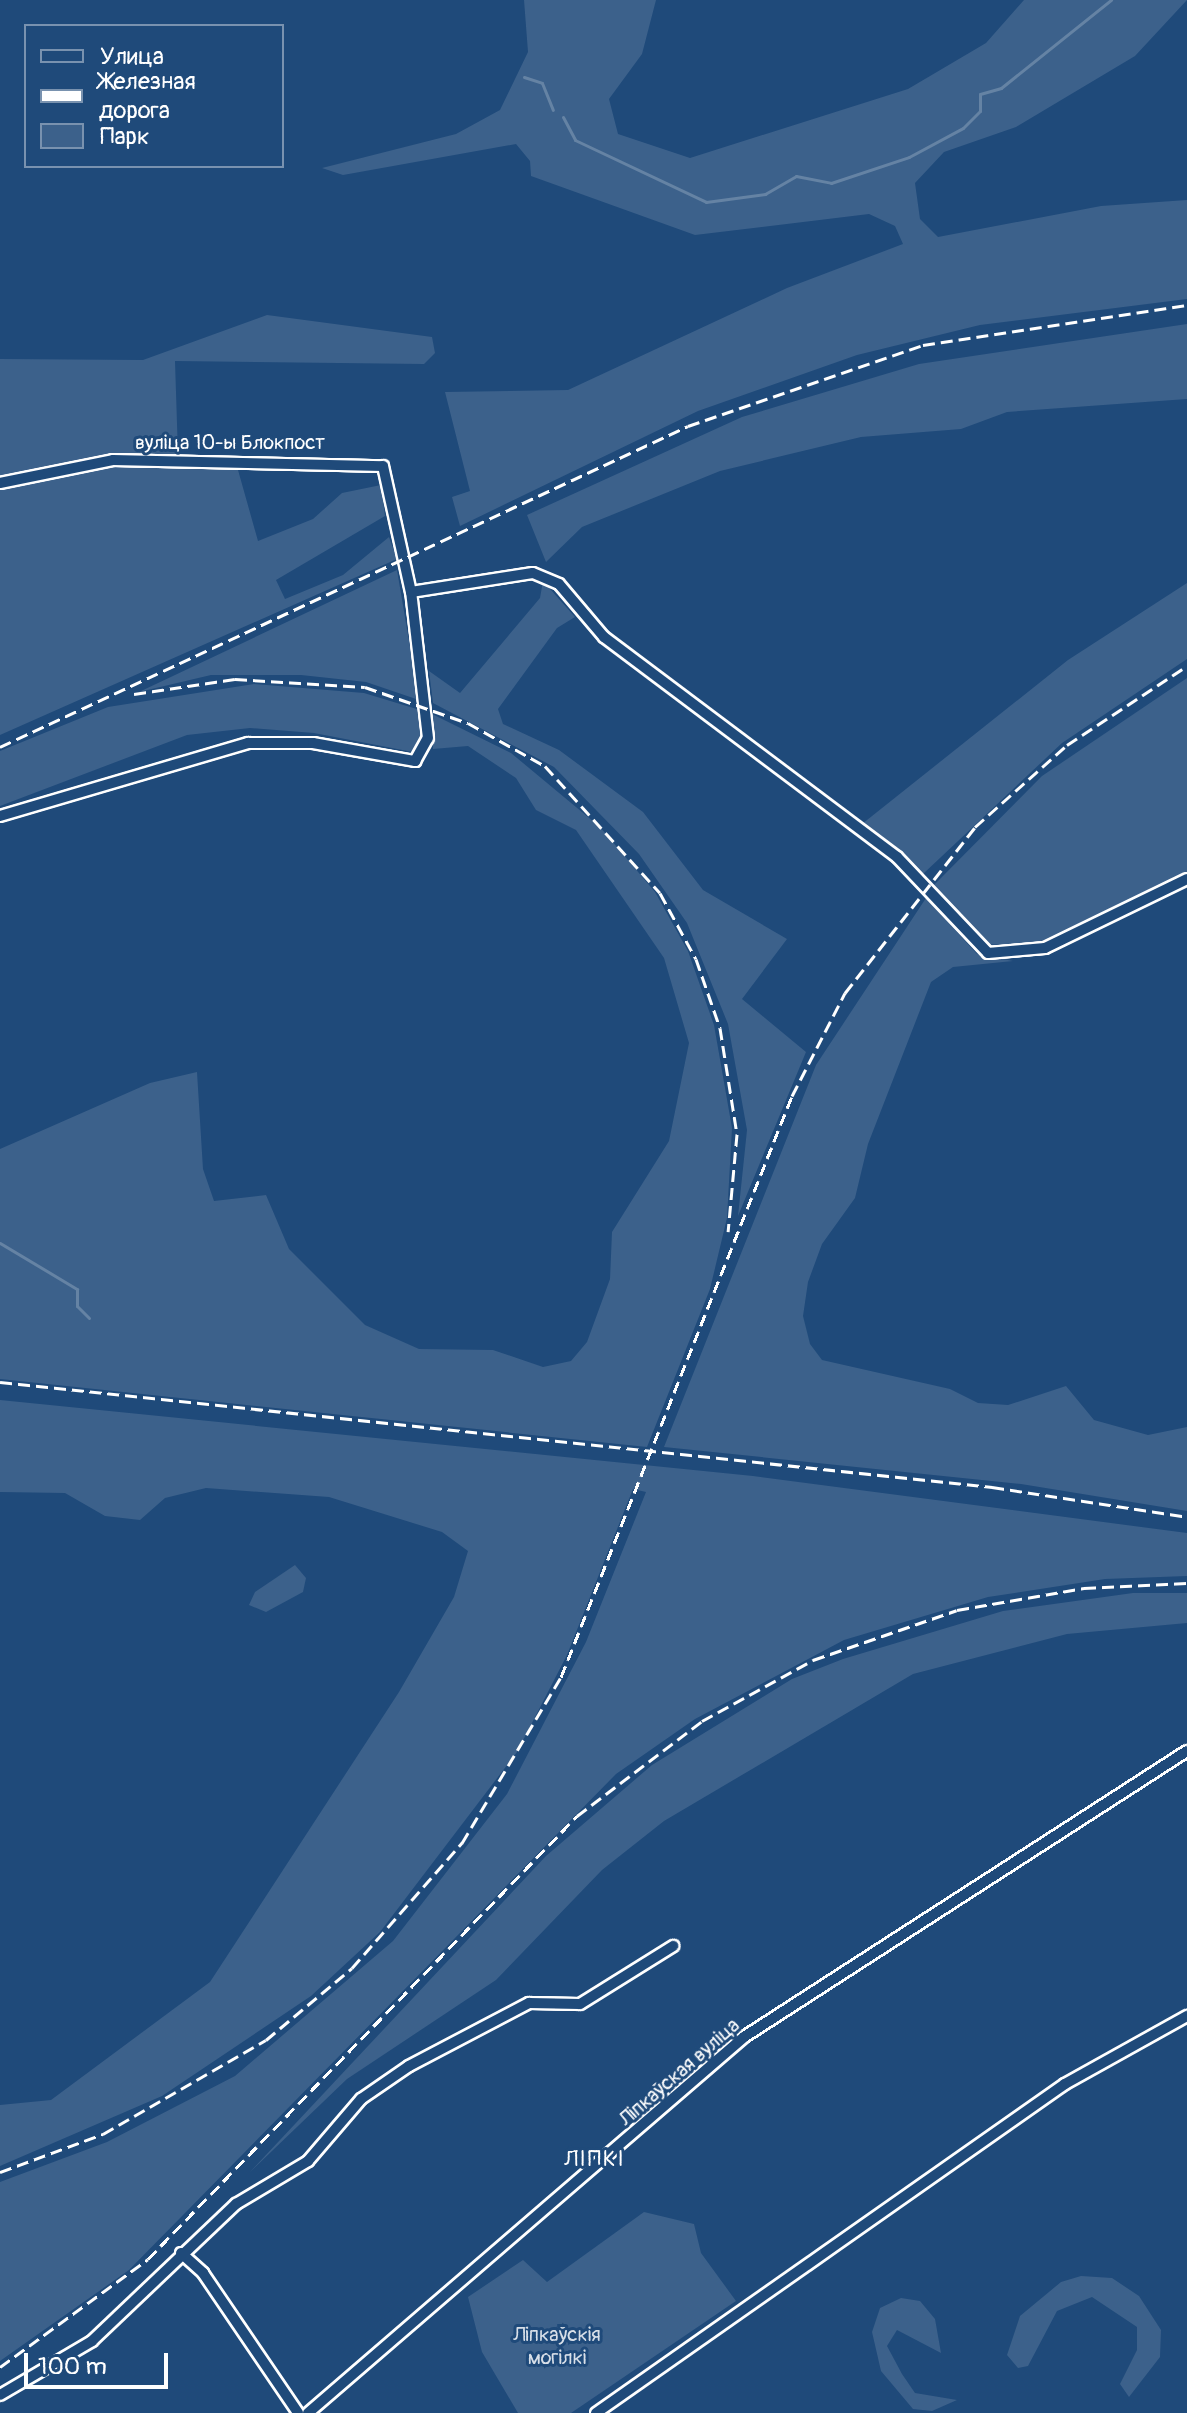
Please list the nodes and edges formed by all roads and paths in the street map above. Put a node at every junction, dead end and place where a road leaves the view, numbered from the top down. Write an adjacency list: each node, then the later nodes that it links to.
1 (0, 483): 2 (street, вуліца 10-ы Блокпост)
2 (411, 592): 3 (street); 4 (street)
3 (0, 816)
4 (1187, 879)
5 (1187, 1751): 11 (street, Ліпкаўская вуліца)
6 (673, 1946): 8 (street)
7 (1187, 2016): 12 (street)
8 (181, 2253): 9 (street); 10 (street)
9 (0, 2395)
10 (298, 2413)
11 (308, 2413)
12 (596, 2413)

